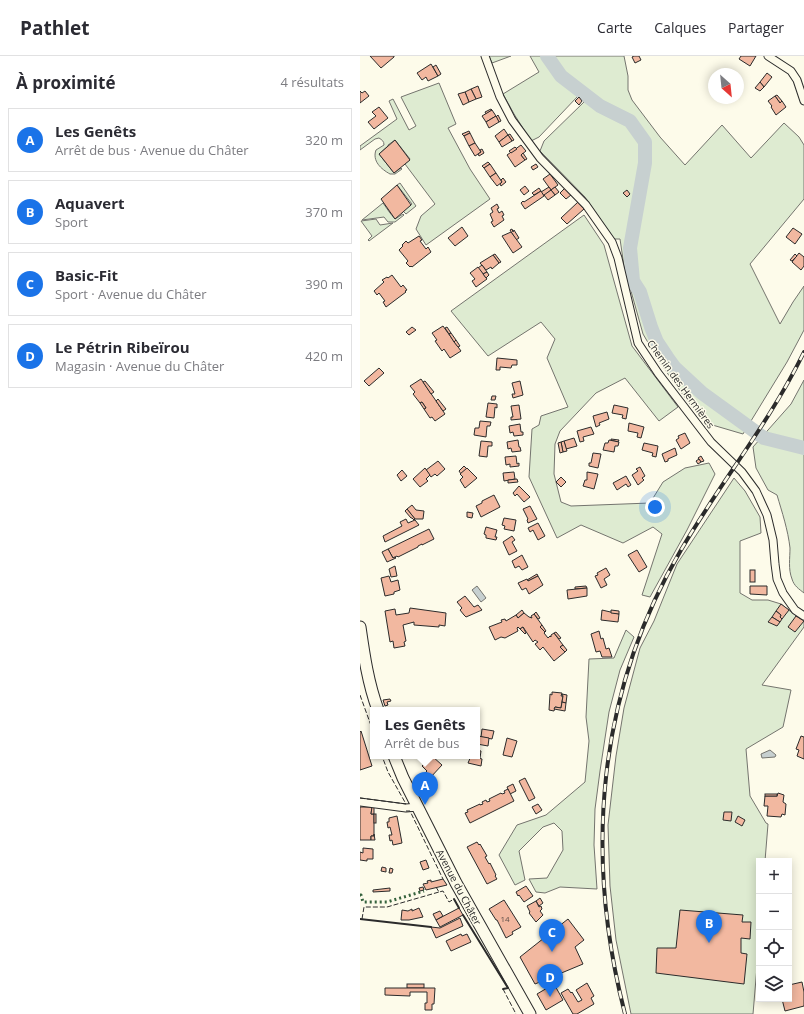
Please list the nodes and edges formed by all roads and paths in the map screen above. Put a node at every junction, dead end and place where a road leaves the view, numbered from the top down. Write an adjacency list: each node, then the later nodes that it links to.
1 (485, 56): 4 (street, Chemin des Hermières)
2 (768, 56): 3 (street)
3 (804, 100)
4 (804, 616)
5 (360, 627): 6 (main road)
6 (377, 707)
7 (395, 759): 9 (main road, Avenue du Châter)
8 (360, 802): 9 (street)
9 (418, 807): 10 (main road, Avenue du Châter)
10 (530, 1014)

